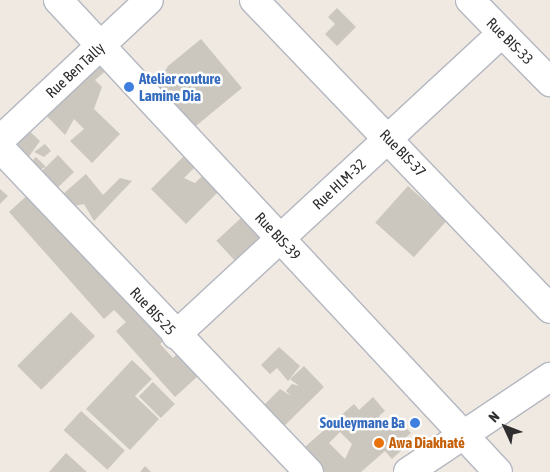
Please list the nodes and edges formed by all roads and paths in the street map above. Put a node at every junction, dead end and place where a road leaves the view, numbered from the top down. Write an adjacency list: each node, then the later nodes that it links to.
1 (58, 0): 6 (street, Rue BIS-39)
2 (149, 0): 6 (street, Rue Ben Tally)
3 (254, 0): 8 (street, Rue BIS-37)
4 (470, 0): 5 (street, Rue BIS-33)
5 (502, 33): 7 (street, Rue BIS-33); 8 (street, Rue HLM-32)
6 (101, 46): 9 (street, Rue Ben Tally); 11 (street, Rue BIS-39)
7 (550, 82)
8 (388, 138): 11 (street, Rue HLM-32); 12 (street, Rue BIS-37)
9 (0, 140)
10 (0, 148): 13 (street, Rue BIS-25)
11 (280, 238): 13 (street, Rue HLM-32); 15 (street, Rue BIS-39)
12 (550, 308)
13 (176, 335): 16 (street, Rue BIS-25)
14 (550, 377): 15 (street)
15 (464, 436): 17 (street); 18 (street, Rue BIS-39)
16 (309, 472)
17 (408, 472)
18 (498, 472)

